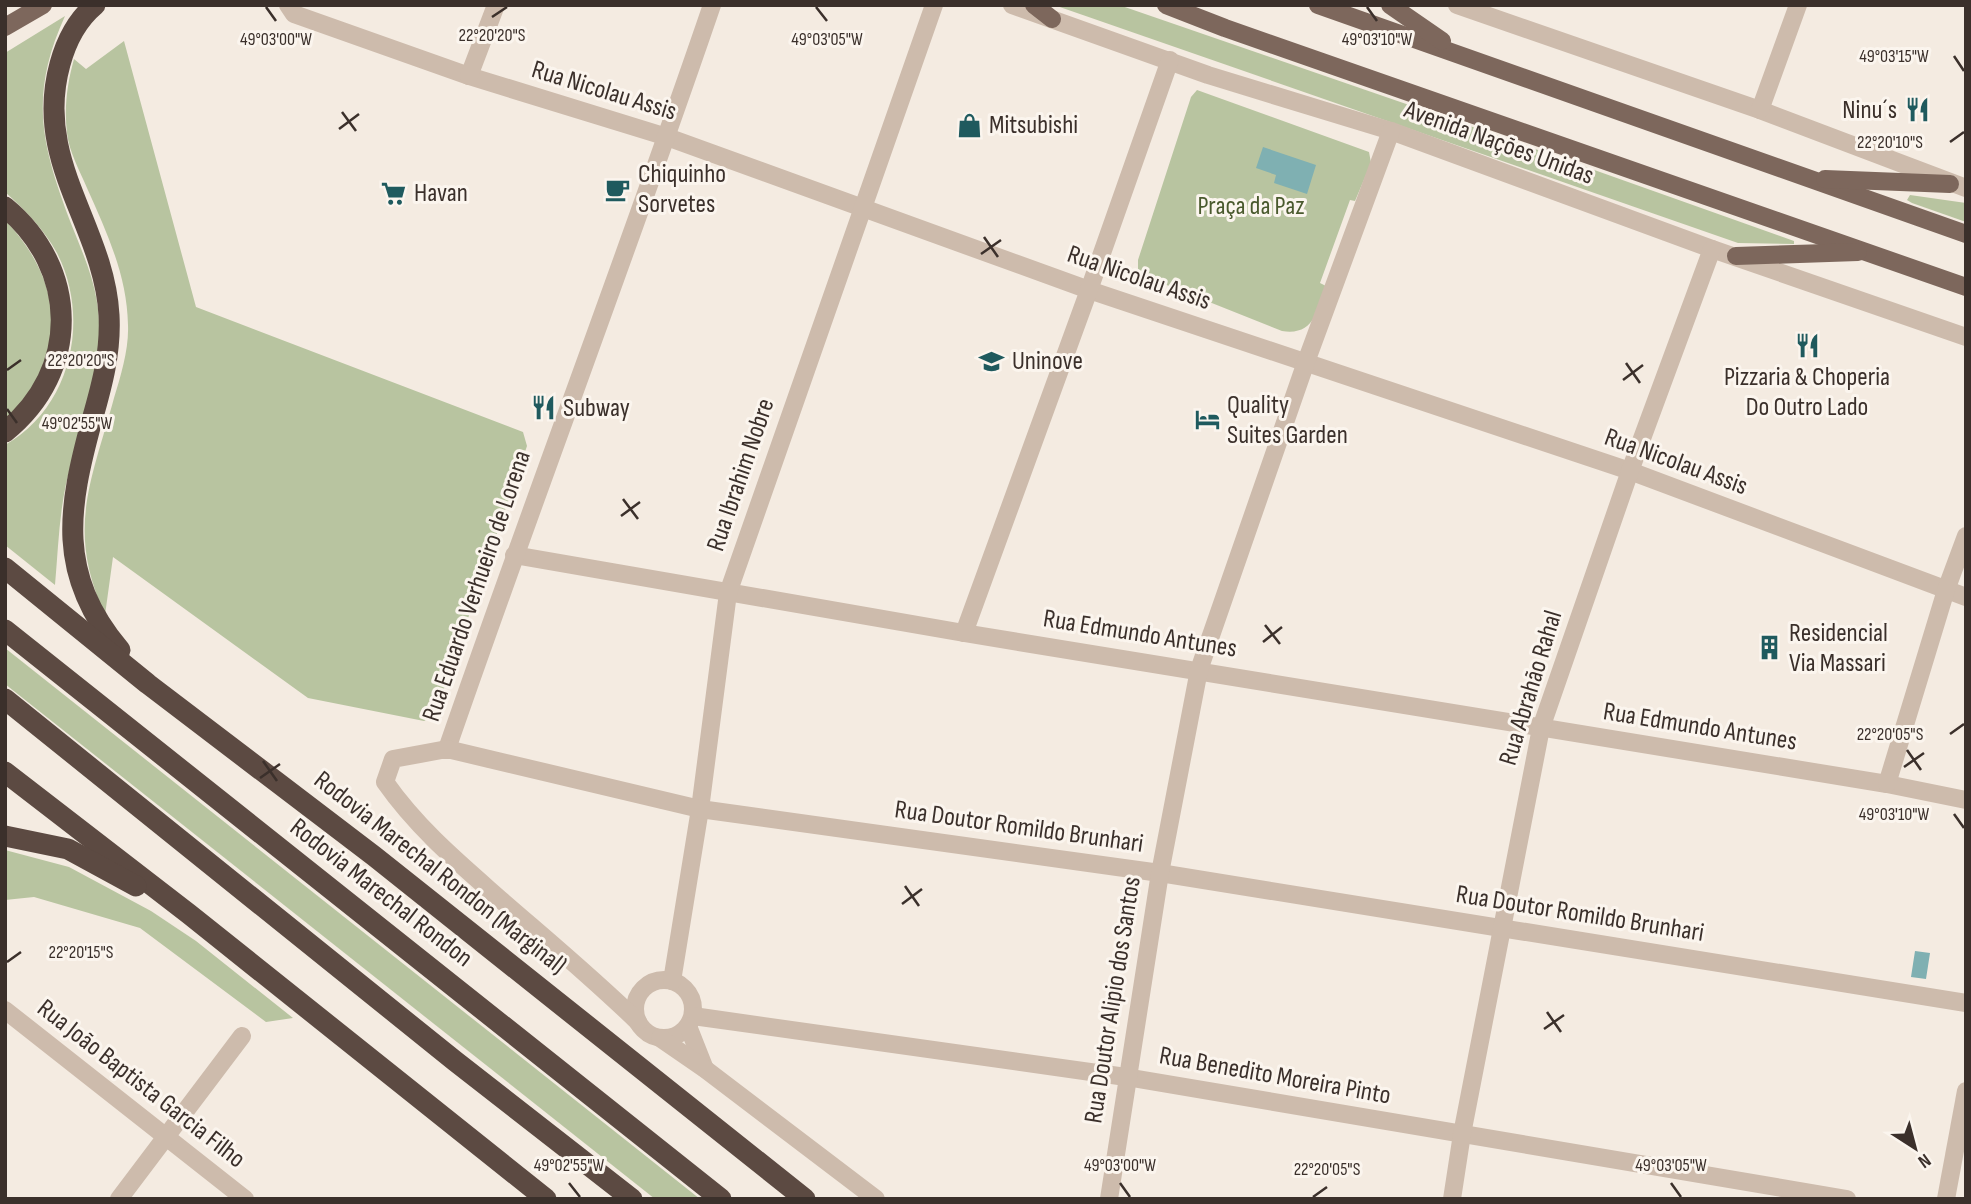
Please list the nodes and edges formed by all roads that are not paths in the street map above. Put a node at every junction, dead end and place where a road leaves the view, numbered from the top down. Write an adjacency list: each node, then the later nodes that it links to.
1 (43, 5): 16 (main road)
2 (94, 5): 47 (highway)
3 (496, 5): 19 (street)
4 (712, 5): 22 (street, Rua Eduardo Verhueiro de Lorena)
5 (934, 5): 27 (street, Rua Ibrahim Nobre)
6 (1012, 5): 15 (street, Avenida Nações Unidas)
7 (1034, 5): 15 (main road)
8 (1166, 5): 30 (main road, Avenida Nações Unidas)
9 (1318, 5): 17 (main road)
10 (1390, 5): 17 (main road)
11 (1457, 5): 20 (street)
12 (1798, 5): 20 (street)
13 (291, 9): 14 (street, Rua Nicolau Assis)
14 (318, 13): 19 (street, Rua Nicolau Assis)
15 (1052, 19): 18 (street, Avenida Nações Unidas)
16 (5, 27)
17 (1463, 55): 24 (main road)
18 (1170, 60): 21 (street, Avenida Nações Unidas); 33 (street)
19 (469, 76): 22 (street, Rua Nicolau Assis)
20 (1760, 110): 25 (street)
21 (1391, 131): 29 (street, Avenida Nações Unidas); 35 (street, Rua Doutor Alipio dos Santos)
22 (667, 137): 27 (street, Rua Nicolau Assis); 39 (street, Rua Eduardo Verhueiro de Lorena)
23 (1966, 170): 25 (street)
24 (1806, 178): 25 (main road); 28 (main road)
25 (1958, 186)
26 (5, 207): 36 (highway)
27 (862, 209): 33 (street, Rua Nicolau Assis); 42 (street, Rua Ibrahim Nobre)
28 (1966, 234)
29 (1712, 249): 31 (street, Avenida Nações Unidas); 37 (street, Rua Abrahão Rahal)
30 (1868, 252): 31 (main road); 32 (main road, Avenida Nações Unidas)
31 (1736, 256): 34 (street, Avenida Nações Unidas)
32 (1966, 287)
33 (1089, 290): 35 (street, Rua Nicolau Assis); 45 (street)
34 (1966, 337)
35 (1306, 362): 37 (street, Rua Nicolau Assis); 46 (street, Rua Doutor Alipio dos Santos)
36 (5, 432)
37 (1630, 471): 41 (street, Rua Nicolau Assis); 49 (street, Rua Abrahão Rahal)
38 (1966, 536): 41 (street)
39 (514, 555): 42 (street, Rua Edmundo Antunes); 50 (street, Rua Eduardo Verhueiro de Lorena)
40 (5, 568): 47 (highway, Rodovia Marechal Rondon (Marginal))
41 (1946, 590): 43 (street, Rua Nicolau Assis); 52 (street)
42 (728, 593): 45 (street, Rua Edmundo Antunes); 54 (street, Rua Ibrahim Nobre)
43 (1966, 597)
44 (5, 630): 77 (highway, Rodovia Marechal Rondon)
45 (964, 633): 46 (street, Rua Edmundo Antunes)
46 (1199, 670): 49 (street, Rua Edmundo Antunes); 56 (street, Rua Doutor Alipio dos Santos)
47 (148, 684): 78 (highway, Rodovia Marechal Rondon (Marginal))
48 (5, 699): 76 (highway)
49 (1541, 728): 52 (street, Rua Edmundo Antunes); 58 (street, Rua Abrahão Rahal)
50 (447, 749): 54 (street, Rua Doutor Romildo Brunhari); 60 (street, Rua Doutor Romildo Brunhari)
51 (5, 772): 57 (highway)
52 (1887, 784): 53 (street, Rua Edmundo Antunes)
53 (1966, 800)
54 (700, 810): 56 (street, Rua Doutor Romildo Brunhari); 59 (street, Rua Ibrahim Nobre)
55 (5, 836): 57 (highway)
56 (1160, 873): 58 (street, Rua Doutor Romildo Brunhari); 69 (street, Rua Doutor Alipio dos Santos)
57 (189, 914): 75 (highway)
58 (1502, 928): 62 (street, Rua Doutor Romildo Brunhari); 71 (street, Rua Abrahão Rahal)
59 (672, 981): 61 (street); 64 (street)
60 (606, 991): 61 (street); 65 (street, Rua Doutor Romildo Brunhari)
61 (639, 993): 65 (street)
62 (1966, 1003)
63 (5, 1010): 72 (street, Rua João Baptista Garcia Filho)
64 (690, 1021): 67 (street); 68 (street); 69 (street, Rua Benedito Moreira Pinto)
65 (638, 1022): 67 (street)
66 (242, 1036): 72 (street)
67 (660, 1038): 68 (street)
68 (705, 1069): 79 (street)
69 (1126, 1077): 71 (street, Rua Benedito Moreira Pinto); 80 (street, Rua Doutor Alipio dos Santos)
70 (1966, 1091): 83 (street)
71 (1462, 1134): 81 (street, Rua Abrahão Rahal); 82 (street, Rua Benedito Moreira Pinto)
72 (167, 1137): 73 (street); 74 (street, Rua João Baptista Garcia Filho)
73 (120, 1199)
74 (245, 1199)
75 (546, 1199)
76 (632, 1199)
77 (721, 1199)
78 (805, 1199)
79 (876, 1199)
80 (1109, 1199)
81 (1452, 1199)
82 (1847, 1199)
83 (1947, 1199)

